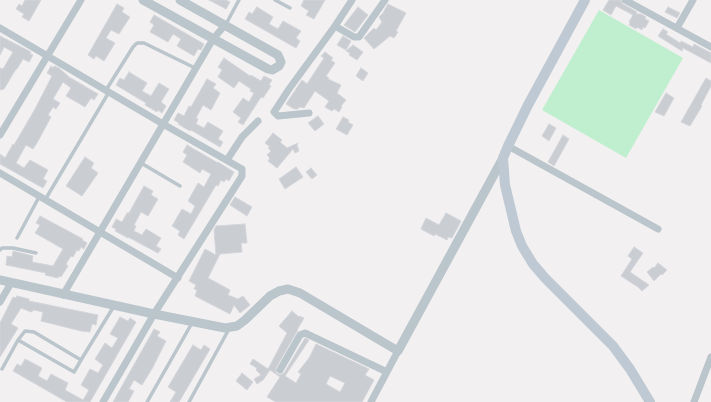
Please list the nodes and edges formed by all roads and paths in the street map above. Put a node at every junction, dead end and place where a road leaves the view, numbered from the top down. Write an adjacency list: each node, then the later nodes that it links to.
1 (81, 0): 18 (street)
2 (143, 0): 16 (street)
3 (180, 0): 12 (street)
4 (239, 0): 12 (lane)
5 (275, 0): 11 (lane)
6 (352, 0): 13 (street)
7 (386, 0): 13 (street)
8 (585, 0): 25 (main road)
9 (625, 0): 15 (street)
10 (693, 0): 15 (street)
11 (290, 8)
12 (225, 25): 16 (street); 16 (street)
13 (335, 26): 21 (street)
14 (0, 28): 18 (street)
15 (676, 28): 17 (street)
16 (213, 39): 19 (street)
17 (711, 48)
18 (48, 56): 20 (street); 24 (street)
19 (196, 68): 20 (lane); 23 (street)
20 (108, 91): 23 (street); 31 (lane)
21 (309, 113)
22 (258, 121): 27 (street)
23 (163, 124): 27 (street); 28 (street)
24 (0, 135)
25 (508, 146): 26 (main road); 32 (street)
26 (504, 158): 47 (street); 57 (main road)
27 (226, 160): 37 (street)
28 (141, 163): 30 (lane); 33 (street)
29 (0, 173): 31 (street)
30 (180, 186)
31 (42, 198): 33 (street); 34 (lane)
32 (658, 229)
33 (101, 232): 37 (street); 40 (street)
34 (17, 238)
35 (0, 250): 36 (lane)
36 (36, 253)
37 (178, 278): 43 (street)
38 (0, 280): 39 (street)
39 (11, 283): 40 (street); 41 (street)
40 (63, 295): 42 (street)
41 (0, 301)
42 (114, 306): 43 (street); 49 (lane)
43 (154, 314): 44 (street); 53 (street)
44 (192, 322): 45 (street); 54 (lane)
45 (230, 328): 47 (street); 55 (lane)
46 (18, 340): 49 (lane); 49 (lane); 50 (lane)
47 (398, 351): 52 (street)
48 (711, 356): 58 (street)
49 (81, 360)
50 (2, 369)
51 (280, 370): 52 (street)
52 (387, 372): 56 (street)
53 (103, 402)
54 (147, 402)
55 (189, 402)
56 (371, 402)
57 (650, 402)
58 (694, 402)

